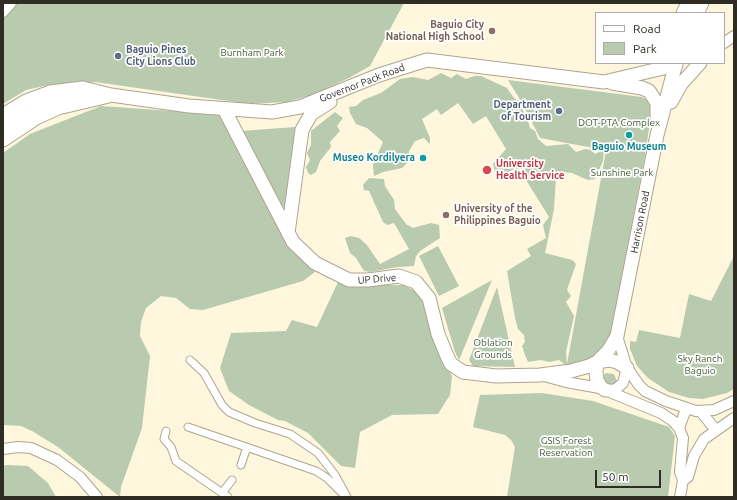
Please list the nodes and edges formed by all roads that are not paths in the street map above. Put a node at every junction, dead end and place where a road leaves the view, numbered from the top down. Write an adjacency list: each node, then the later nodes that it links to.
1 (11, 3): 4 (main road)
2 (688, 3): 5 (highway)
3 (702, 3): 6 (highway)
4 (3, 12)
5 (683, 12)
6 (698, 12)
7 (734, 36): 8 (main road)
8 (725, 42)
9 (446, 62): 13 (highway, Governor Pack Road); 15 (highway, Governor Pack Road); 20 (highway)
10 (651, 64): 12 (highway)
11 (683, 65): 12 (highway, Governor Pack Road); 19 (highway, Harrison Road)
12 (639, 74): 13 (highway, Governor Pack Road)
13 (604, 82): 19 (highway)
14 (111, 95): 15 (highway, Governor Pack Road); 16 (highway, Governor Pack Road); 17 (main road); 18 (highway, Governor Pack Road)
15 (224, 109): 20 (highway, UP Drive)
16 (3, 115)
17 (3, 128)
18 (3, 140)
19 (653, 155): 21 (highway, Harrison Road)
20 (288, 233): 25 (highway, UP Drive)
21 (617, 336): 23 (highway, UP Drive); 24 (main road)
22 (190, 360): 42 (street)
23 (597, 362): 24 (highway); 25 (highway, UP Drive); 26 (highway)
24 (627, 368): 26 (main road); 28 (main road)
25 (540, 375): 26 (main road, UP Drive)
26 (605, 390): 32 (main road, UP Drive)
27 (734, 401): 29 (main road)
28 (686, 409): 29 (main road); 32 (main road)
29 (701, 412): 33 (main road)
30 (734, 418): 33 (main road)
31 (188, 427): 35 (street)
32 (679, 428): 39 (main road)
33 (715, 429): 39 (main road)
34 (166, 431): 40 (street)
35 (247, 448): 37 (street); 42 (street)
36 (3, 449): 41 (main road)
37 (241, 465)
38 (232, 480): 40 (street)
39 (683, 480): 43 (main road)
40 (225, 495)
41 (97, 497)
42 (347, 497)
43 (680, 497)

